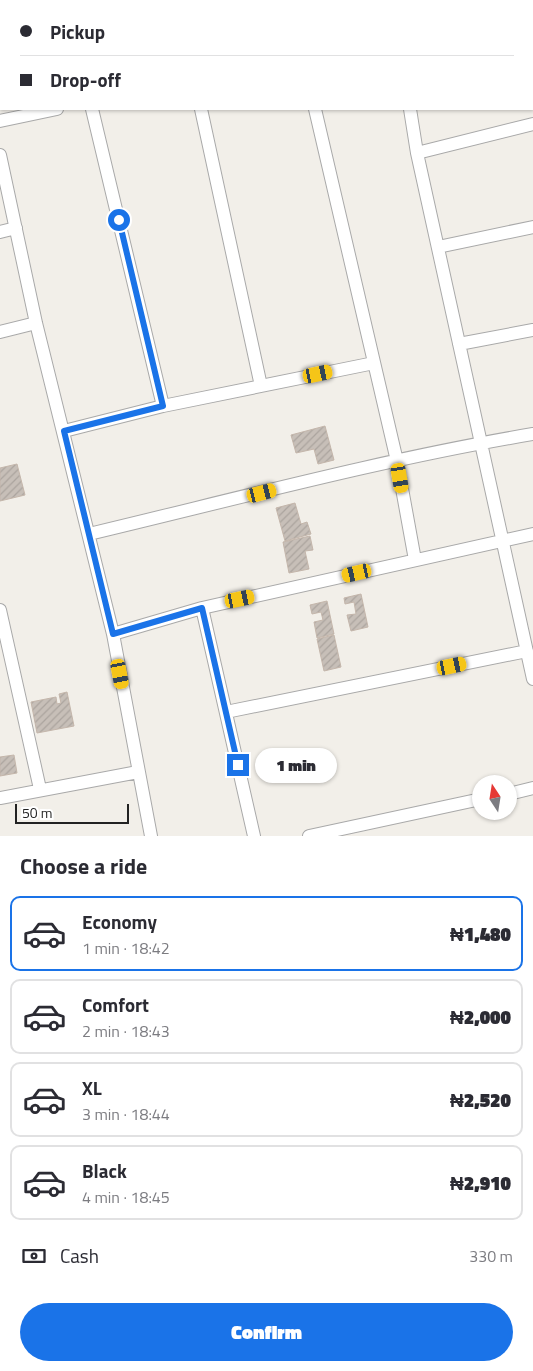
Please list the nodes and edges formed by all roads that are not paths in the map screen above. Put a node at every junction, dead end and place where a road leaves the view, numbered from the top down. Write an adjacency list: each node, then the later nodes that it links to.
1 (52, 110): 6 (street)
2 (92, 110): 20 (street)
3 (201, 110): 19 (street)
4 (315, 110): 18 (street)
5 (410, 110): 8 (street)
6 (0, 121)
7 (533, 124): 8 (street)
8 (417, 153): 13 (street)
9 (0, 155): 11 (street)
10 (533, 227): 13 (street)
11 (16, 228): 12 (street); 14 (street)
12 (0, 232)
13 (438, 247): 17 (street)
14 (36, 324): 16 (street); 21 (street)
15 (533, 330): 17 (street)
16 (0, 332)
17 (459, 344): 23 (street)
18 (374, 363): 19 (street); 24 (street)
19 (261, 386): 20 (street)
20 (163, 406): 21 (street)
21 (64, 431): 25 (street)
22 (533, 434): 23 (street)
23 (481, 443): 24 (street); 27 (street)
24 (397, 461): 25 (street); 28 (street)
25 (89, 534): 31 (street)
26 (533, 534): 27 (street)
27 (502, 540): 28 (street); 32 (street)
28 (415, 560): 29 (street)
29 (202, 608): 31 (street); 34 (street)
30 (0, 610): 37 (street)
31 (113, 634): 35 (street)
32 (527, 651): 33 (street); 34 (street)
33 (533, 679)
34 (226, 712): 42 (street)
35 (138, 772): 37 (street); 41 (street)
36 (533, 788): 38 (street)
37 (40, 789): 39 (street)
38 (518, 792)
39 (0, 798)
40 (472, 802): 43 (street)
41 (151, 836)
42 (254, 836)
43 (309, 836)

